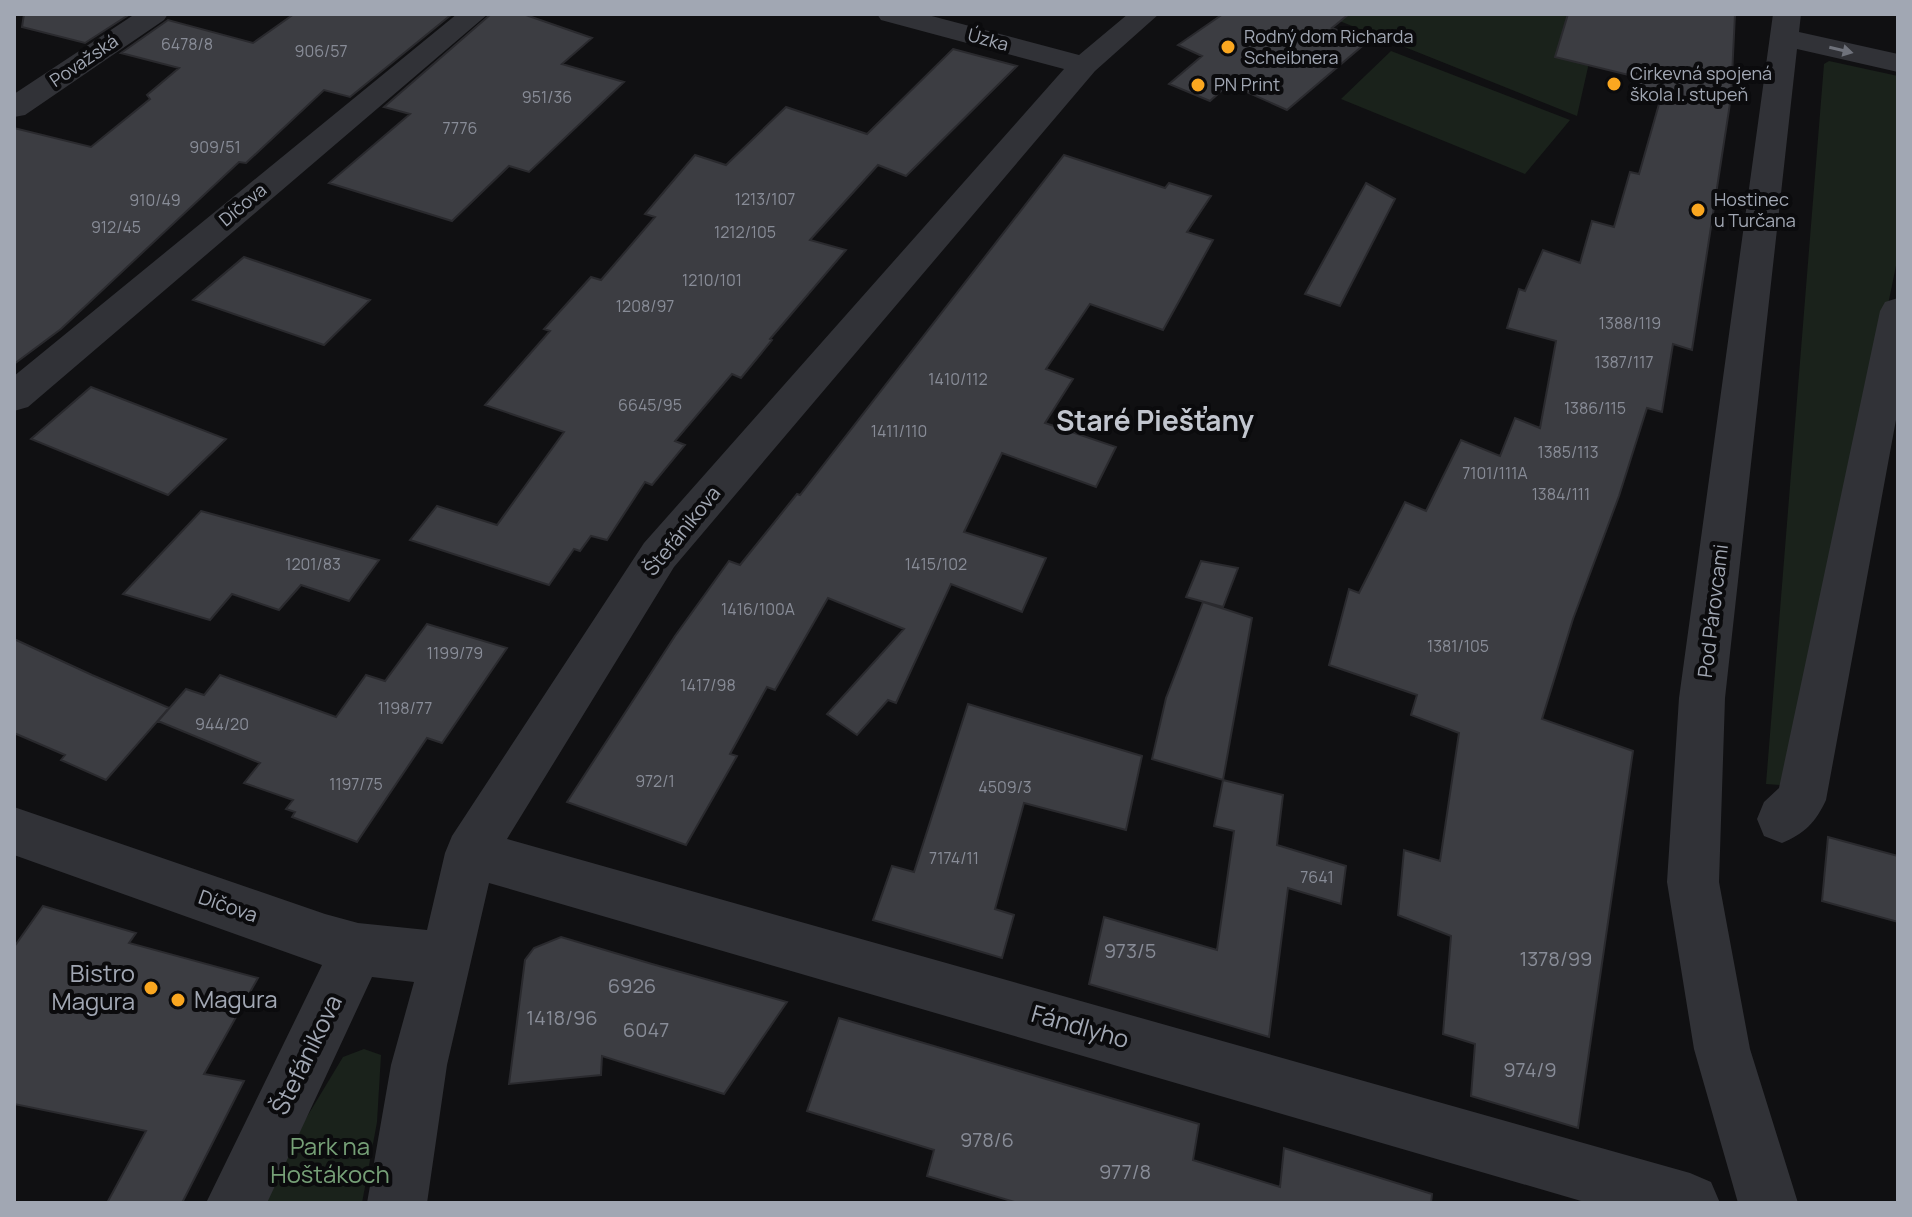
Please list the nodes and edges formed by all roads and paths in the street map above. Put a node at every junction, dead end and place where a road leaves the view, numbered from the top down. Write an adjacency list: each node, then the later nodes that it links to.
1 (154, 14): 8 (street, Považská)
2 (474, 14): 10 (street, Díčova)
3 (891, 14): 7 (street, Úzka)
4 (1145, 14): 7 (street, Štefánikova)
5 (1786, 25): 6 (street, one-way to 6); 19 (street, Pod Párovcami)
6 (1898, 63)
7 (1084, 65): 13 (street, Štefánikova)
8 (14, 108)
9 (1898, 311): 11 (street)
10 (14, 397)
11 (1782, 819)
12 (14, 831): 14 (street, Díčova)
13 (470, 853): 15 (street, Štefánikova); 18 (street, Fándlyho)
14 (358, 949): 15 (street, Díčova); 16 (street, Štefánikova)
15 (447, 959): 17 (street, Štefánikova)
16 (236, 1203)
17 (397, 1203)
18 (1690, 1203)
19 (1768, 1203)

